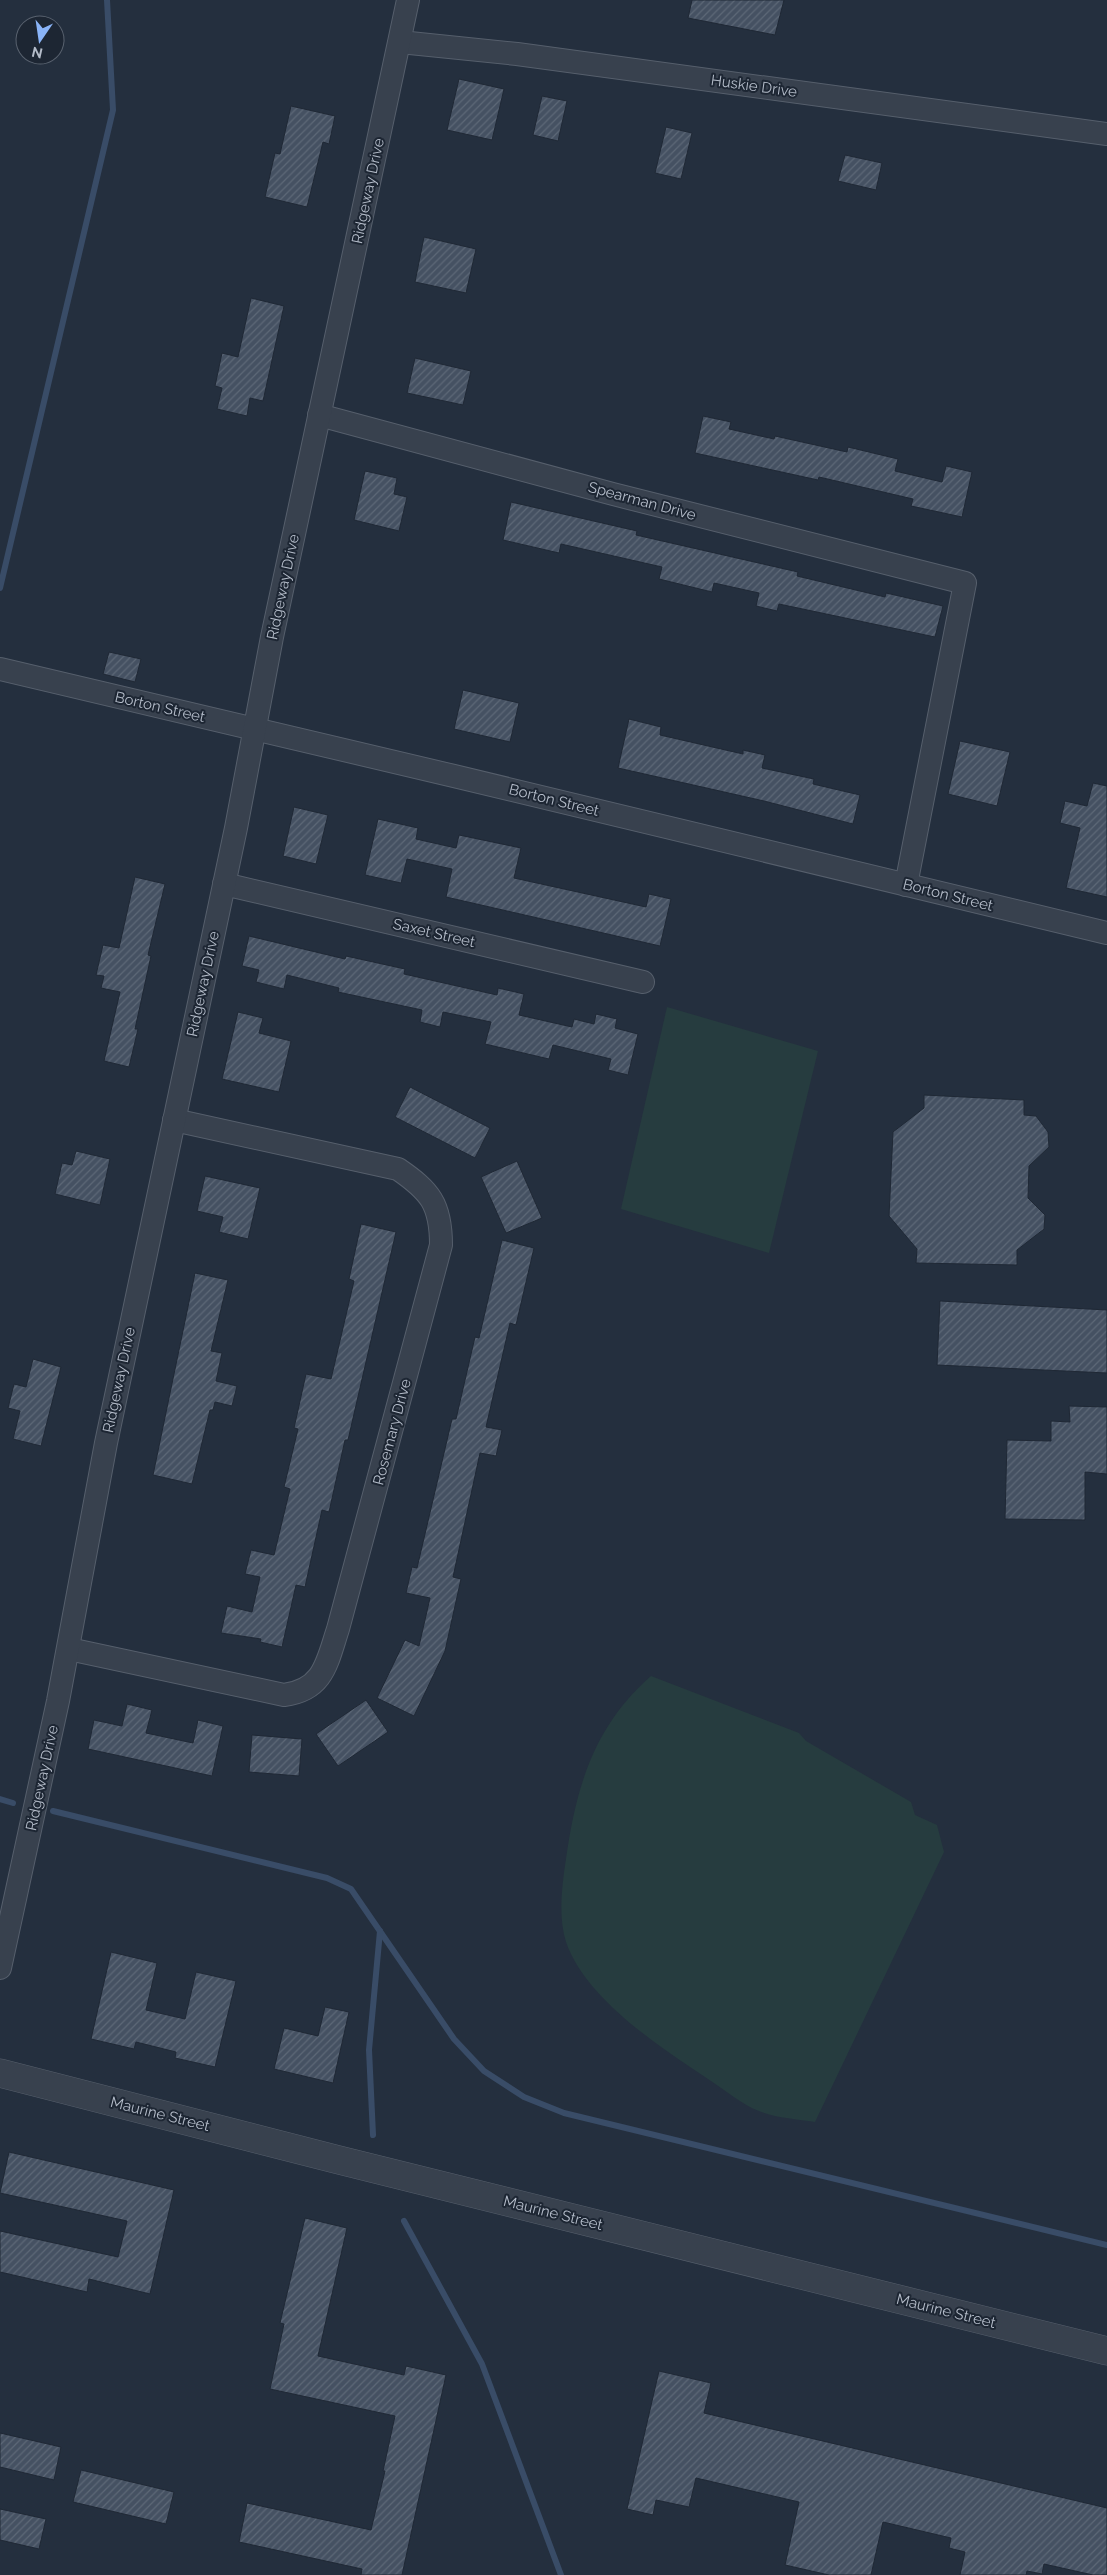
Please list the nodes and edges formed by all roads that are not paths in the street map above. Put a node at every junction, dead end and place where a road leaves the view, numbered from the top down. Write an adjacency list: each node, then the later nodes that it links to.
1 (408, 0): 2 (street, Ridgeway Drive)
2 (400, 42): 3 (street, Huskie Drive); 4 (street, Ridgeway Drive)
3 (1107, 134)
4 (319, 416): 6 (street, Ridgeway Drive); 8 (street, Spearman Drive)
5 (0, 669): 6 (street, Borton Street)
6 (254, 729): 7 (street, Ridgeway Drive); 8 (street, Borton Street)
7 (224, 884): 10 (street, Saxet Street); 11 (street, Ridgeway Drive)
8 (906, 884): 9 (street, Borton Street)
9 (1107, 933)
10 (643, 982)
11 (174, 1120): 12 (street, Ridgeway Drive); 12 (street, Rosemary Drive)
12 (69, 1649): 13 (street, Ridgeway Drive)
13 (0, 1968)
14 (0, 2073): 15 (street, Maurine Street)
15 (1107, 2350)

